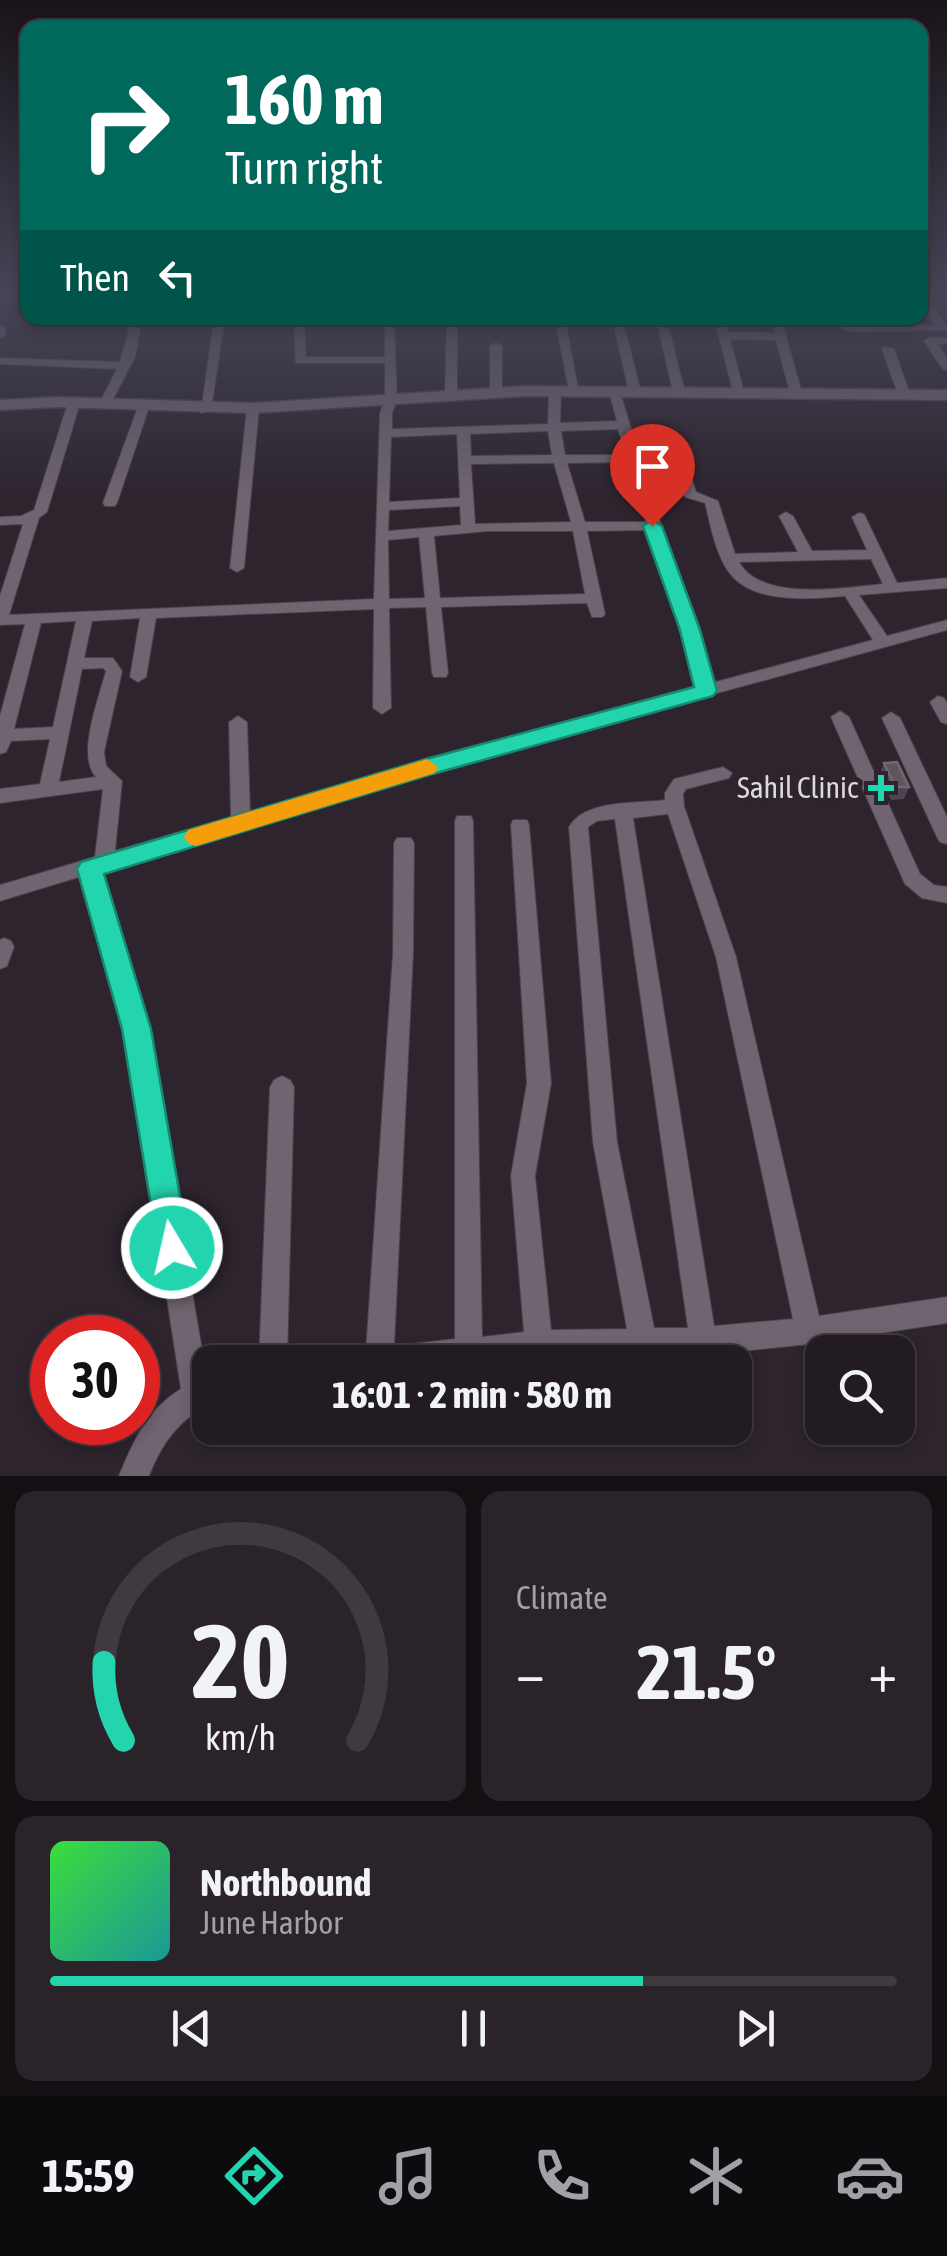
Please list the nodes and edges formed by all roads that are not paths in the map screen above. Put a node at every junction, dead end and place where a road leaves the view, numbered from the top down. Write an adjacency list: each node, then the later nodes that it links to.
1 (390, 360): 25 (street)
2 (126, 361): 13 (street)
3 (212, 361): 31 (street)
4 (451, 361): 24 (street)
5 (496, 361): 21 (street)
6 (569, 361): 14 (street)
7 (627, 361): 17 (street)
8 (671, 361): 18 (street)
9 (730, 361): 19 (street)
10 (788, 361): 20 (street)
11 (892, 361): 22 (street)
12 (0, 362): 13 (street)
13 (124, 366): 27 (street)
14 (575, 391): 15 (street); 16 (street)
15 (554, 392): 21 (street); 33 (street)
16 (614, 392): 17 (street); 32 (street)
17 (635, 392): 18 (street)
18 (679, 392): 19 (street)
19 (738, 392): 20 (street)
20 (796, 392): 22 (street)
21 (496, 393): 24 (street)
22 (904, 394): 23 (street)
23 (947, 394)
24 (451, 396): 25 (street)
25 (391, 400): 30 (street); 35 (street)
26 (74, 403): 27 (street); 28 (street); 44 (street)
27 (105, 404): 29 (street)
28 (0, 405)
29 (143, 407): 31 (street); 40 (street)
30 (253, 408): 31 (street); 54 (street)
31 (205, 410)
32 (623, 425): 33 (street); 36 (street)
33 (552, 426): 34 (street); 37 (street)
34 (463, 429): 35 (street); 38 (street)
35 (385, 432): 41 (street)
36 (630, 458): 37 (street); 47 (street); 53 (street)
37 (556, 459): 38 (street); 46 (street)
38 (466, 460): 39 (street)
39 (468, 502): 41 (street); 48 (street)
40 (110, 503)
41 (382, 506): 50 (street)
42 (786, 516): 52 (street)
43 (859, 517): 51 (street)
44 (32, 518): 45 (street); 63 (street)
45 (0, 522)
46 (579, 525): 47 (street); 48 (street); 58 (street)
47 (652, 526): 69 (street)
48 (468, 528): 49 (street)
49 (426, 532): 50 (street); 58 (street)
50 (381, 536): 59 (street)
51 (876, 554): 52 (street); 56 (street)
52 (807, 556): 53 (street)
53 (730, 558): 57 (street)
54 (236, 568)
55 (947, 583): 56 (street)
56 (892, 587): 57 (street)
57 (848, 590): 65 (street)
58 (432, 604): 59 (street); 67 (street)
59 (382, 605): 60 (street); 70 (street)
60 (149, 614): 62 (street); 68 (street)
61 (35, 617): 62 (street); 63 (street); 75 (street)
62 (85, 617): 66 (street)
63 (0, 620)
64 (947, 625): 65 (street)
65 (883, 644): 69 (street)
66 (75, 664): 74 (street); 77 (street)
67 (440, 672)
68 (138, 677)
69 (706, 691): 83 (street)
70 (382, 708)
71 (840, 717): 89 (street)
72 (891, 718): 85 (street)
73 (238, 722): 83 (street)
74 (60, 733): 75 (street); 78 (street)
75 (2, 741)
76 (722, 773): 80 (street)
77 (113, 781): 78 (street); 87 (street)
78 (48, 790): 79 (street)
79 (0, 796)
80 (675, 806): 81 (street); 92 (street)
81 (623, 812): 93 (street); 94 (street)
82 (464, 821): 99 (street)
83 (241, 823): 87 (street)
84 (520, 825): 95 (street)
85 (947, 837)
86 (404, 844): 98 (street)
87 (97, 867): 88 (street); 96 (street)
88 (0, 893)
89 (947, 895)
90 (282, 1086): 97 (street)
91 (947, 1310): 92 (street)
92 (809, 1331): 93 (street)
93 (703, 1341): 94 (street)
94 (642, 1342): 95 (street)
95 (539, 1344): 100 (street)
96 (194, 1345)
97 (274, 1345)
98 (377, 1345)
99 (469, 1345)
100 (531, 1345)
101 (192, 1402): 102 (street)
102 (134, 1476)

